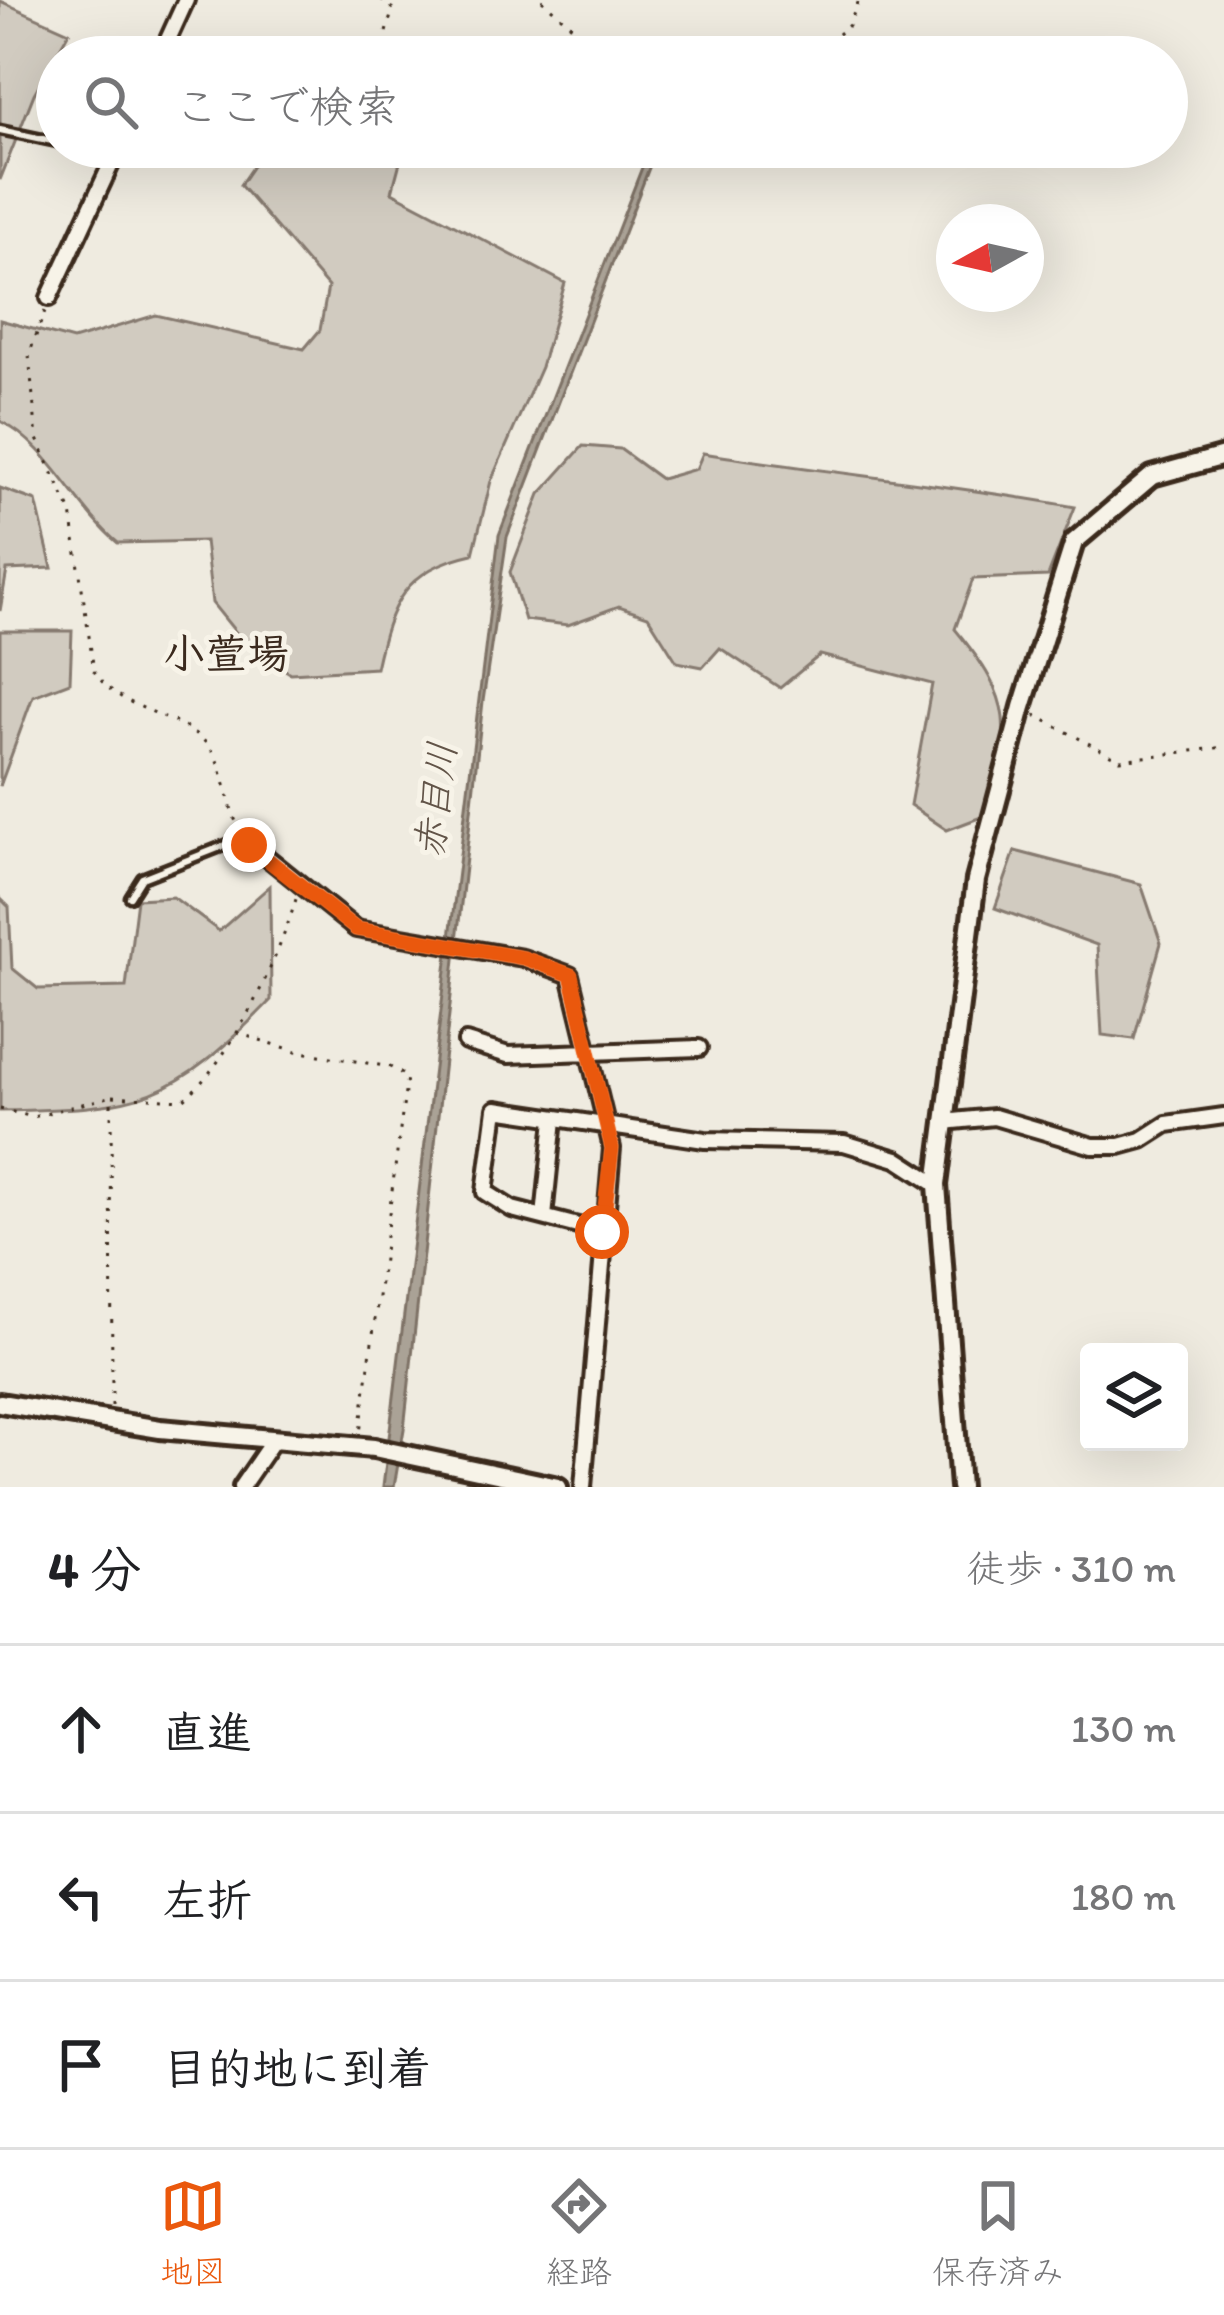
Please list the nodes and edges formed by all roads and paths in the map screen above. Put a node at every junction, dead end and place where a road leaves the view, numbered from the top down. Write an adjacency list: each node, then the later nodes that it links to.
1 (187, 0): 5 (street)
2 (381, 0): 6 (path)
3 (859, 0): 8 (path)
4 (545, 1): 7 (path)
5 (170, 36)
6 (385, 36)
7 (584, 36)
8 (836, 36)
9 (0, 130): 10 (lane)
10 (36, 138)
11 (110, 168): 12 (street)
12 (50, 298): 16 (path)
13 (1224, 456): 14 (street)
14 (1022, 707): 15 (path); 28 (street)
15 (1224, 747)
16 (243, 838): 17 (street); 18 (lane)
17 (300, 886): 19 (path); 22 (street)
18 (130, 897)
19 (234, 1032): 23 (path); 35 (path)
20 (466, 1042): 22 (street)
21 (699, 1048): 22 (street)
22 (591, 1050): 27 (street)
23 (111, 1096): 24 (path); 33 (path)
24 (0, 1109)
25 (1224, 1116): 28 (street)
26 (554, 1119): 27 (street); 30 (street); 30 (street)
27 (606, 1122): 29 (street); 31 (street)
28 (944, 1122): 29 (street)
29 (937, 1185): 39 (street)
30 (544, 1217): 31 (street)
31 (602, 1232): 38 (street)
32 (0, 1403): 33 (street)
33 (112, 1420): 34 (street)
34 (274, 1439): 35 (street); 36 (street)
35 (366, 1447): 37 (street)
36 (241, 1487)
37 (558, 1487)
38 (583, 1487)
39 (960, 1487)

